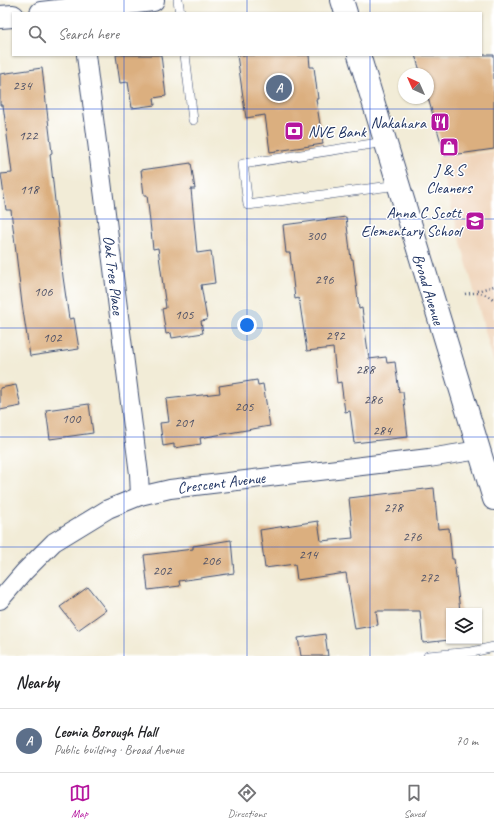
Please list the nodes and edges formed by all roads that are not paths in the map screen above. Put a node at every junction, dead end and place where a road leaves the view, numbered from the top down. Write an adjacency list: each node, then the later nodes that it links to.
1 (153, 0): 4 (main road)
2 (178, 0): 5 (lane)
3 (342, 0): 6 (main road)
4 (64, 9)
5 (180, 12)
6 (346, 12)
7 (12, 16): 8 (main road)
8 (0, 17)
9 (86, 56): 16 (street, Oak Tree Place)
10 (185, 56): 12 (lane)
11 (359, 56): 13 (main road, Broad Avenue)
12 (193, 120)
13 (385, 142): 14 (main road, Broad Avenue); 14 (lane)
14 (398, 185): 15 (main road, Broad Avenue)
15 (479, 450): 16 (street, Crescent Avenue); 17 (main road, Broad Avenue)
16 (140, 496): 18 (street, Crescent Avenue)
17 (494, 499)
18 (0, 600)
19 (494, 647): 20 (lane)
20 (428, 656)

